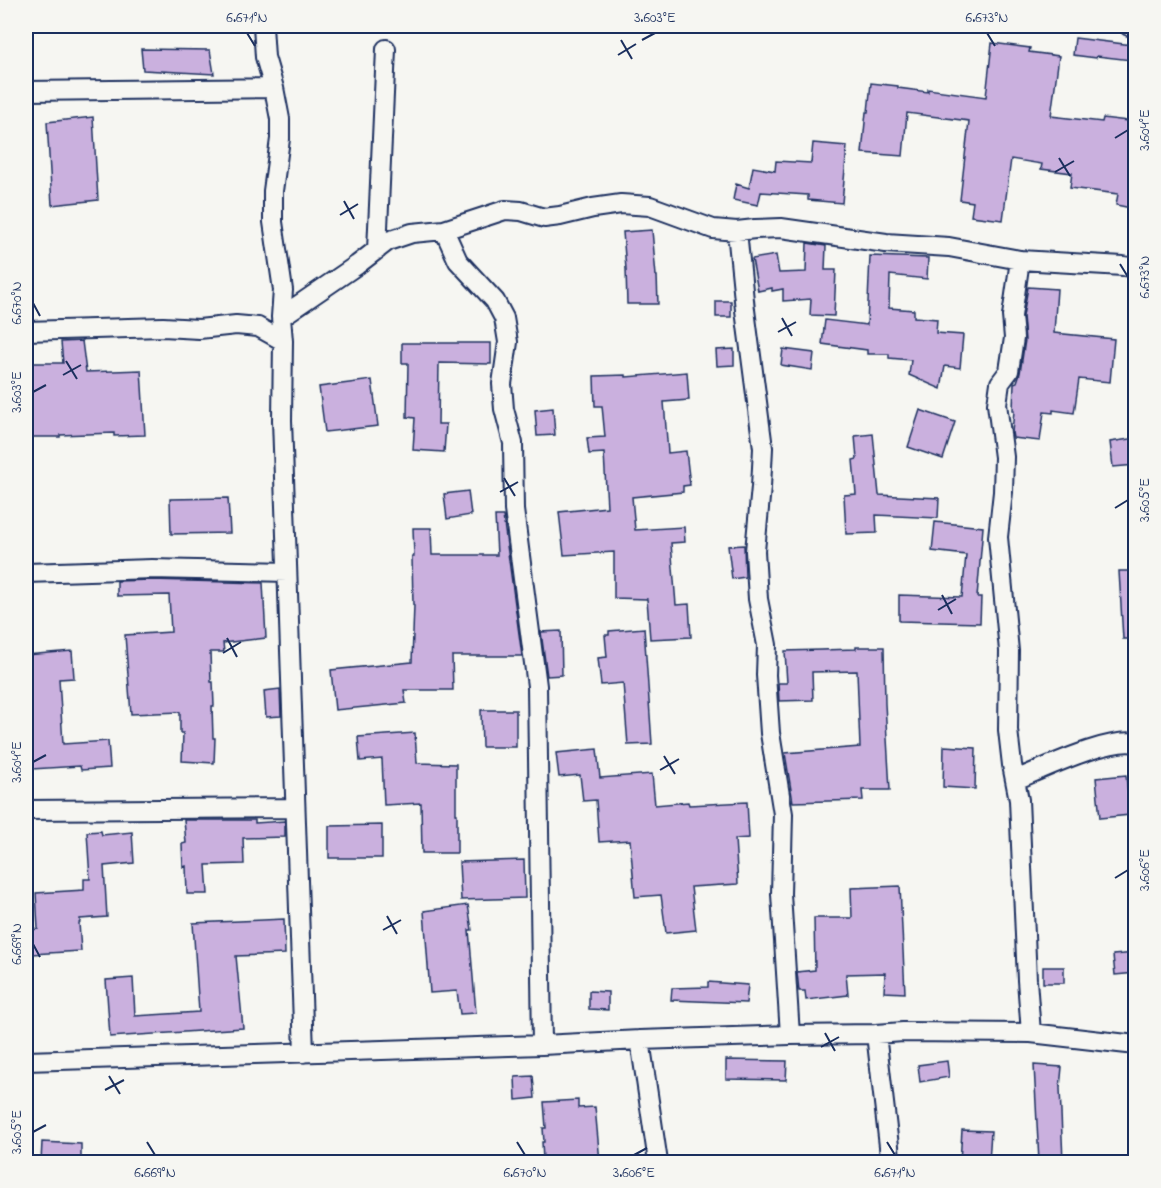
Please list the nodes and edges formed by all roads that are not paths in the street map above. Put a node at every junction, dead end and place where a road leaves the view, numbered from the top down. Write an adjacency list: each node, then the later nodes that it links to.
1 (263, 26): 5 (street)
2 (1130, 26): 3 (street)
3 (1136, 27)
4 (386, 49): 9 (street)
5 (274, 88): 6 (street); 12 (street)
6 (26, 92)
7 (444, 230): 8 (street); 9 (street); 25 (street)
8 (737, 231): 10 (street); 23 (street)
9 (376, 250): 12 (street)
10 (1020, 260): 11 (street); 18 (street)
11 (1136, 268)
12 (281, 317): 14 (street)
13 (26, 331): 14 (street)
14 (283, 341): 16 (street)
15 (26, 573): 16 (street)
16 (287, 573): 19 (street)
17 (1136, 743): 18 (street)
18 (1015, 780): 21 (street)
19 (295, 808): 20 (street); 27 (street)
20 (26, 810)
21 (1031, 1033): 22 (street); 26 (street)
22 (876, 1034): 23 (street); 30 (street)
23 (790, 1035): 24 (street)
24 (640, 1040): 25 (street); 29 (street)
25 (542, 1045): 27 (street)
26 (1136, 1045)
27 (304, 1053): 28 (street)
28 (26, 1061)
29 (658, 1162)
30 (890, 1162)

